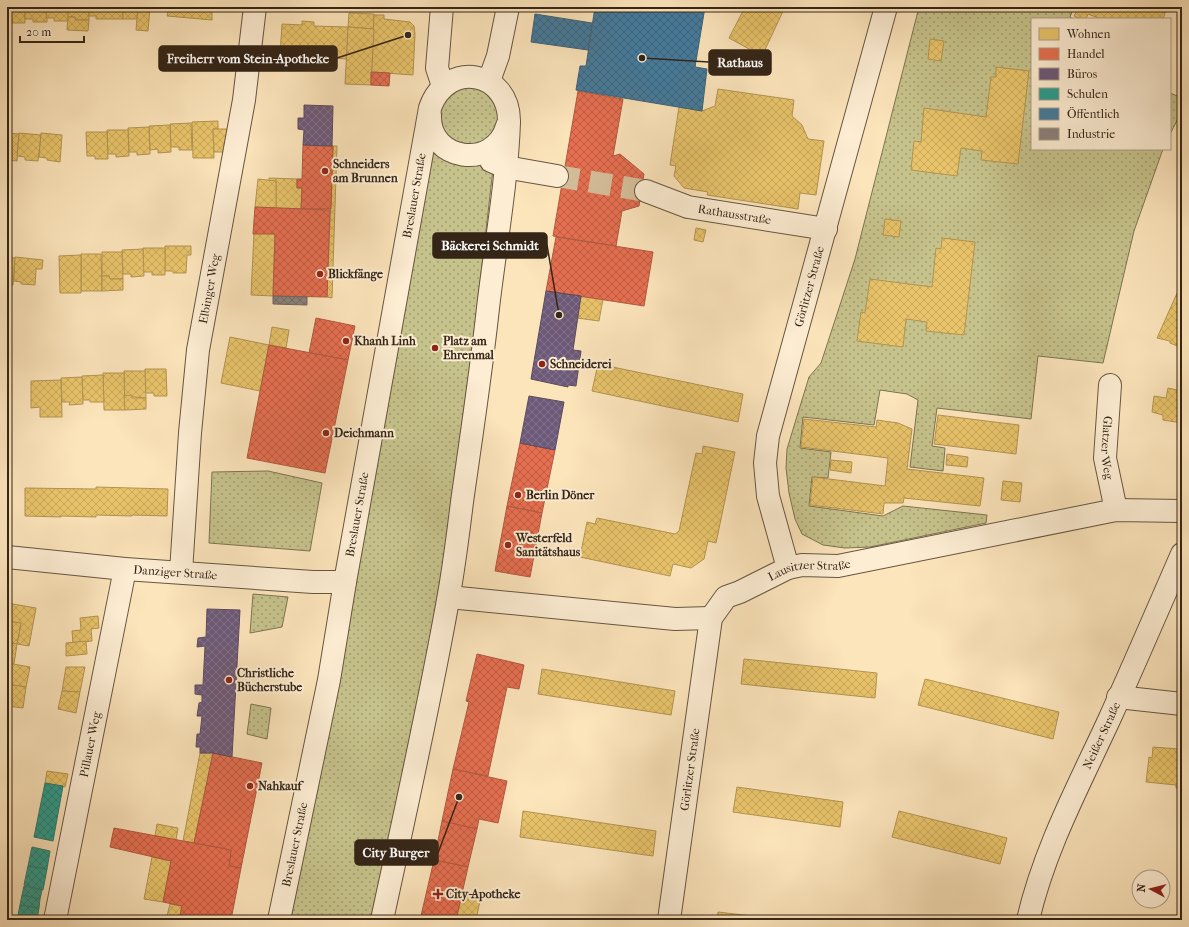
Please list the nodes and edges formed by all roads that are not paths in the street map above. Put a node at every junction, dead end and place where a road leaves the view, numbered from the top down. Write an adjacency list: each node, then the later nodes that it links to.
1 (255, 7): 21 (street, Elbinger Weg)
2 (442, 7): 6 (street)
3 (508, 7): 5 (street)
4 (886, 7): 13 (street, Görlitzer Straße)
5 (489, 82): 6 (street); 8 (street)
6 (443, 86): 7 (street, Breslauer Straße)
7 (430, 108): 9 (street, Breslauer Straße); 22 (street, Breslauer Straße)
8 (509, 122): 9 (street); 10 (street)
9 (477, 155): 10 (street, Breslauer Straße)
10 (505, 167): 11 (street); 23 (street)
11 (557, 176)
12 (646, 191): 13 (street, Rathausstraße)
13 (826, 229): 19 (street, Görlitzer Straße)
14 (1110, 385): 15 (street, Glatzer Weg)
15 (1116, 510): 16 (street, Lausitzer Straße); 19 (street, Lausitzer Straße)
16 (1182, 511)
17 (1182, 554): 25 (street, Neißer Straße)
18 (7, 557): 20 (street, Danziger Straße)
19 (788, 568): 24 (street, Lausitzer Straße)
20 (125, 569): 21 (street, Danziger Straße); 27 (street, Pillauer Weg)
21 (181, 572): 22 (street, Danziger Straße)
22 (344, 582): 28 (street, Breslauer Straße)
23 (449, 596): 24 (street); 29 (street)
24 (711, 618): 30 (street, Görlitzer Straße)
25 (1118, 697): 26 (street); 31 (street, Neißer Straße)
26 (1182, 704)
27 (55, 920)
28 (279, 920)
29 (382, 920)
30 (669, 920)
31 (1028, 920)

